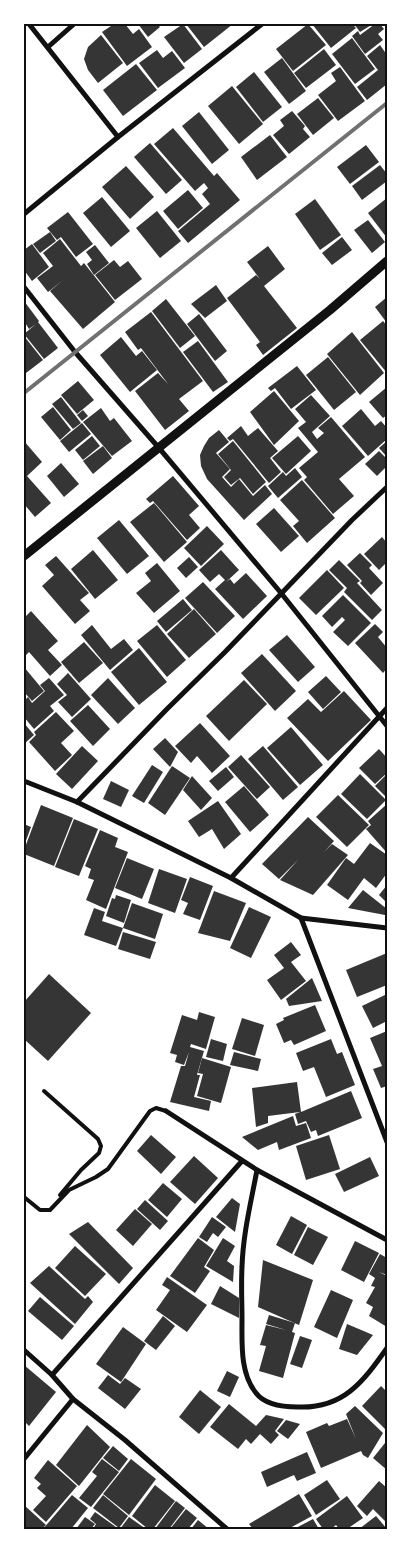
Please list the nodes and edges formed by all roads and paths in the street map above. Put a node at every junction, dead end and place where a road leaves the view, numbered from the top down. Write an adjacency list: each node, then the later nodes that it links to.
1 (29, 24): 4 (street)
2 (74, 24): 4 (street)
3 (262, 24): 5 (street)
4 (48, 46): 5 (street)
5 (118, 138): 6 (street)
6 (24, 214)
7 (387, 261): 9 (street)
8 (24, 287): 9 (street)
9 (159, 448): 11 (street); 12 (street)
10 (387, 487): 12 (street)
11 (24, 556)
12 (281, 593): 14 (street); 17 (street)
13 (387, 708): 14 (street)
14 (380, 715): 15 (street); 18 (street)
15 (387, 726)
16 (24, 781): 17 (street)
17 (77, 802): 18 (street)
18 (231, 878): 19 (street)
19 (302, 918): 20 (street); 23 (street)
20 (387, 928)
21 (44, 1091): 27 (lane)
22 (166, 1111): 24 (street); 27 (lane)
23 (387, 1142)
24 (242, 1161): 25 (street); 31 (street)
25 (257, 1170): 28 (street); 29 (street)
26 (24, 1197): 27 (lane)
27 (52, 1208)
28 (387, 1240)
29 (387, 1348)
30 (24, 1350): 31 (street)
31 (52, 1374): 32 (street)
32 (74, 1399): 33 (street); 34 (street)
33 (24, 1459)
34 (227, 1529)

